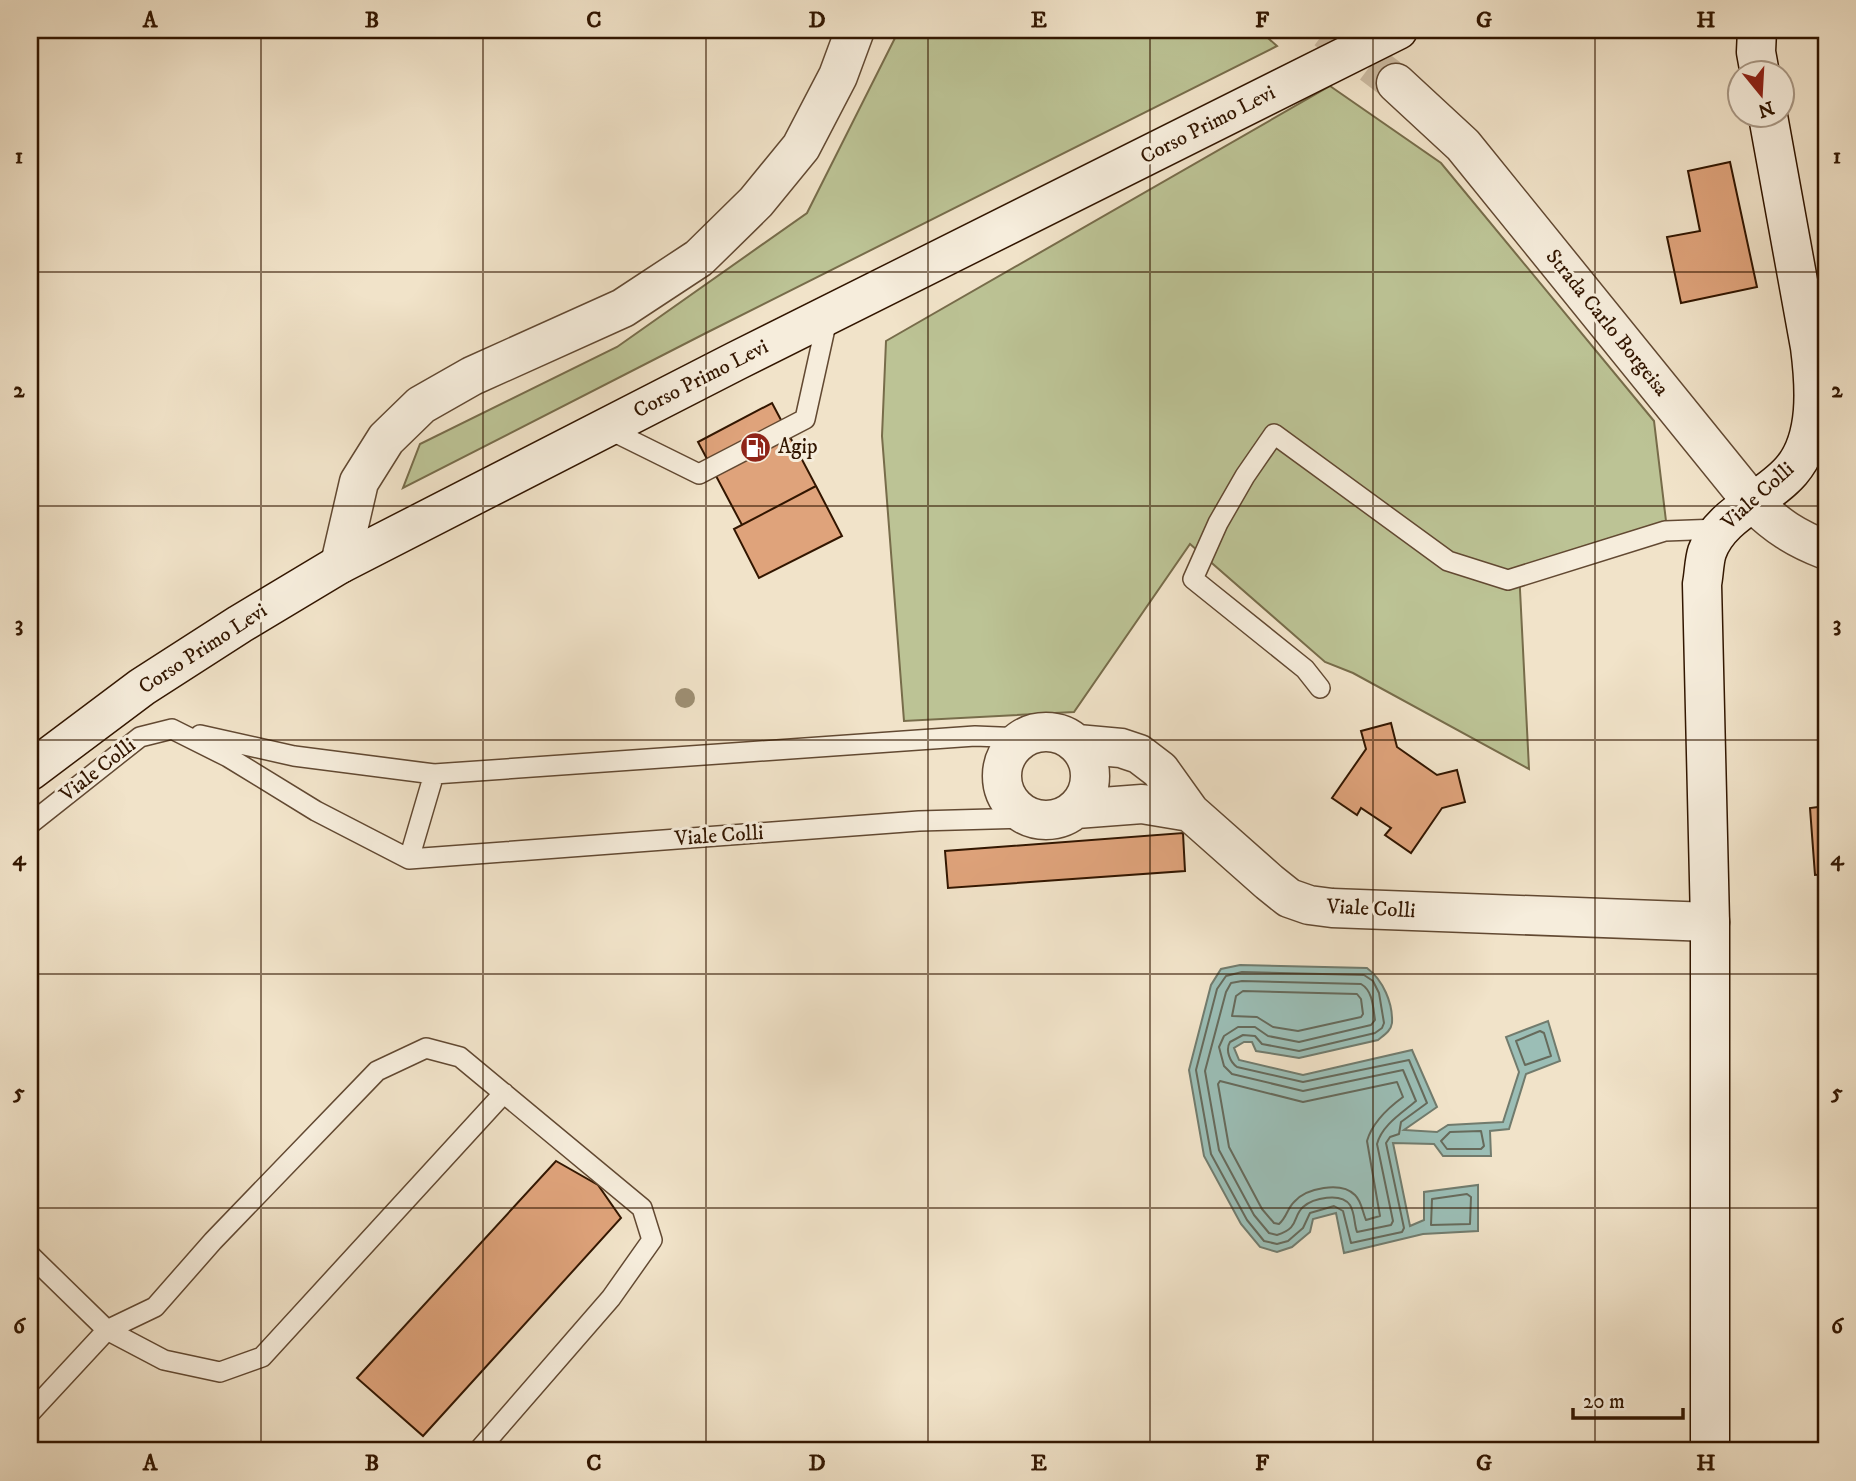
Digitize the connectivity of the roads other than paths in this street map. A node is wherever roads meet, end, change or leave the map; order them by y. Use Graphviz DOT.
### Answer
graph roads {
  1 [pos="855,30"];
  2 [pos="1398,30"];
  3 [pos="1396,83"];
  4 [pos="1771,130"];
  5 [pos="828,315"];
  6 [pos="606,428"];
  7 [pos="1753,503"];
  8 [pos="1719,529"];
  9 [pos="1826,550"];
  10 [pos="340,565"];
  11 [pos="1320,688"];
  12 [pos="172,729"];
  13 [pos="1024,738"];
  14 [pos="1077,744"];
  15 [pos="30,771"];
  16 [pos="434,774"];
  17 [pos="1076,809"];
  18 [pos="1190,812"];
  19 [pos="1029,818"];
  20 [pos="30,824"];
  21 [pos="409,859"];
  22 [pos="1710,922"];
  23 [pos="504,1093"];
  24 [pos="30,1255"];
  25 [pos="107,1330"];
  26 [pos="30,1413"];
  27 [pos="478,1451"];
  28 [pos="1710,1451"];
  1 -- 10 [label="street"];
  2 -- 5 [label="street, Corso Primo Levi"];
  3 -- 7 [label="street, Strada Carlo Borgeisa"];
  4 -- 7 [label="street, Viale Colli"];
  5 -- 6 [label="street, Corso Primo Levi"];
  5 -- 6 [label="lane"];
  6 -- 10 [label="street, Corso Primo Levi"];
  7 -- 8 [label="street, Viale Colli"];
  7 -- 9 [label="street, Strada Carlo Borgeisa"];
  8 -- 11 [label="lane"];
  8 -- 22 [label="street, Viale Colli"];
  10 -- 15 [label="street, Corso Primo Levi"];
  12 -- 16 [label="lane, Viale Colli"];
  12 -- 20 [label="lane, Viale Colli"];
  12 -- 21 [label="lane"];
  13 -- 14 [label="street"];
  13 -- 16 [label="lane, Viale Colli"];
  13 -- 19 [label="street"];
  14 -- 17 [label="street"];
  14 -- 18 [label="street, Viale Colli"];
  16 -- 21 [label="lane"];
  17 -- 18 [label="street"];
  17 -- 19 [label="street"];
  18 -- 22 [label="street, Viale Colli"];
  19 -- 21 [label="lane, Viale Colli"];
  22 -- 28 [label="street, Viale Colli"];
  23 -- 25 [label="lane"];
  23 -- 25 [label="lane"];
  23 -- 27 [label="lane"];
  24 -- 25 [label="lane"];
  25 -- 26 [label="lane"];
}
